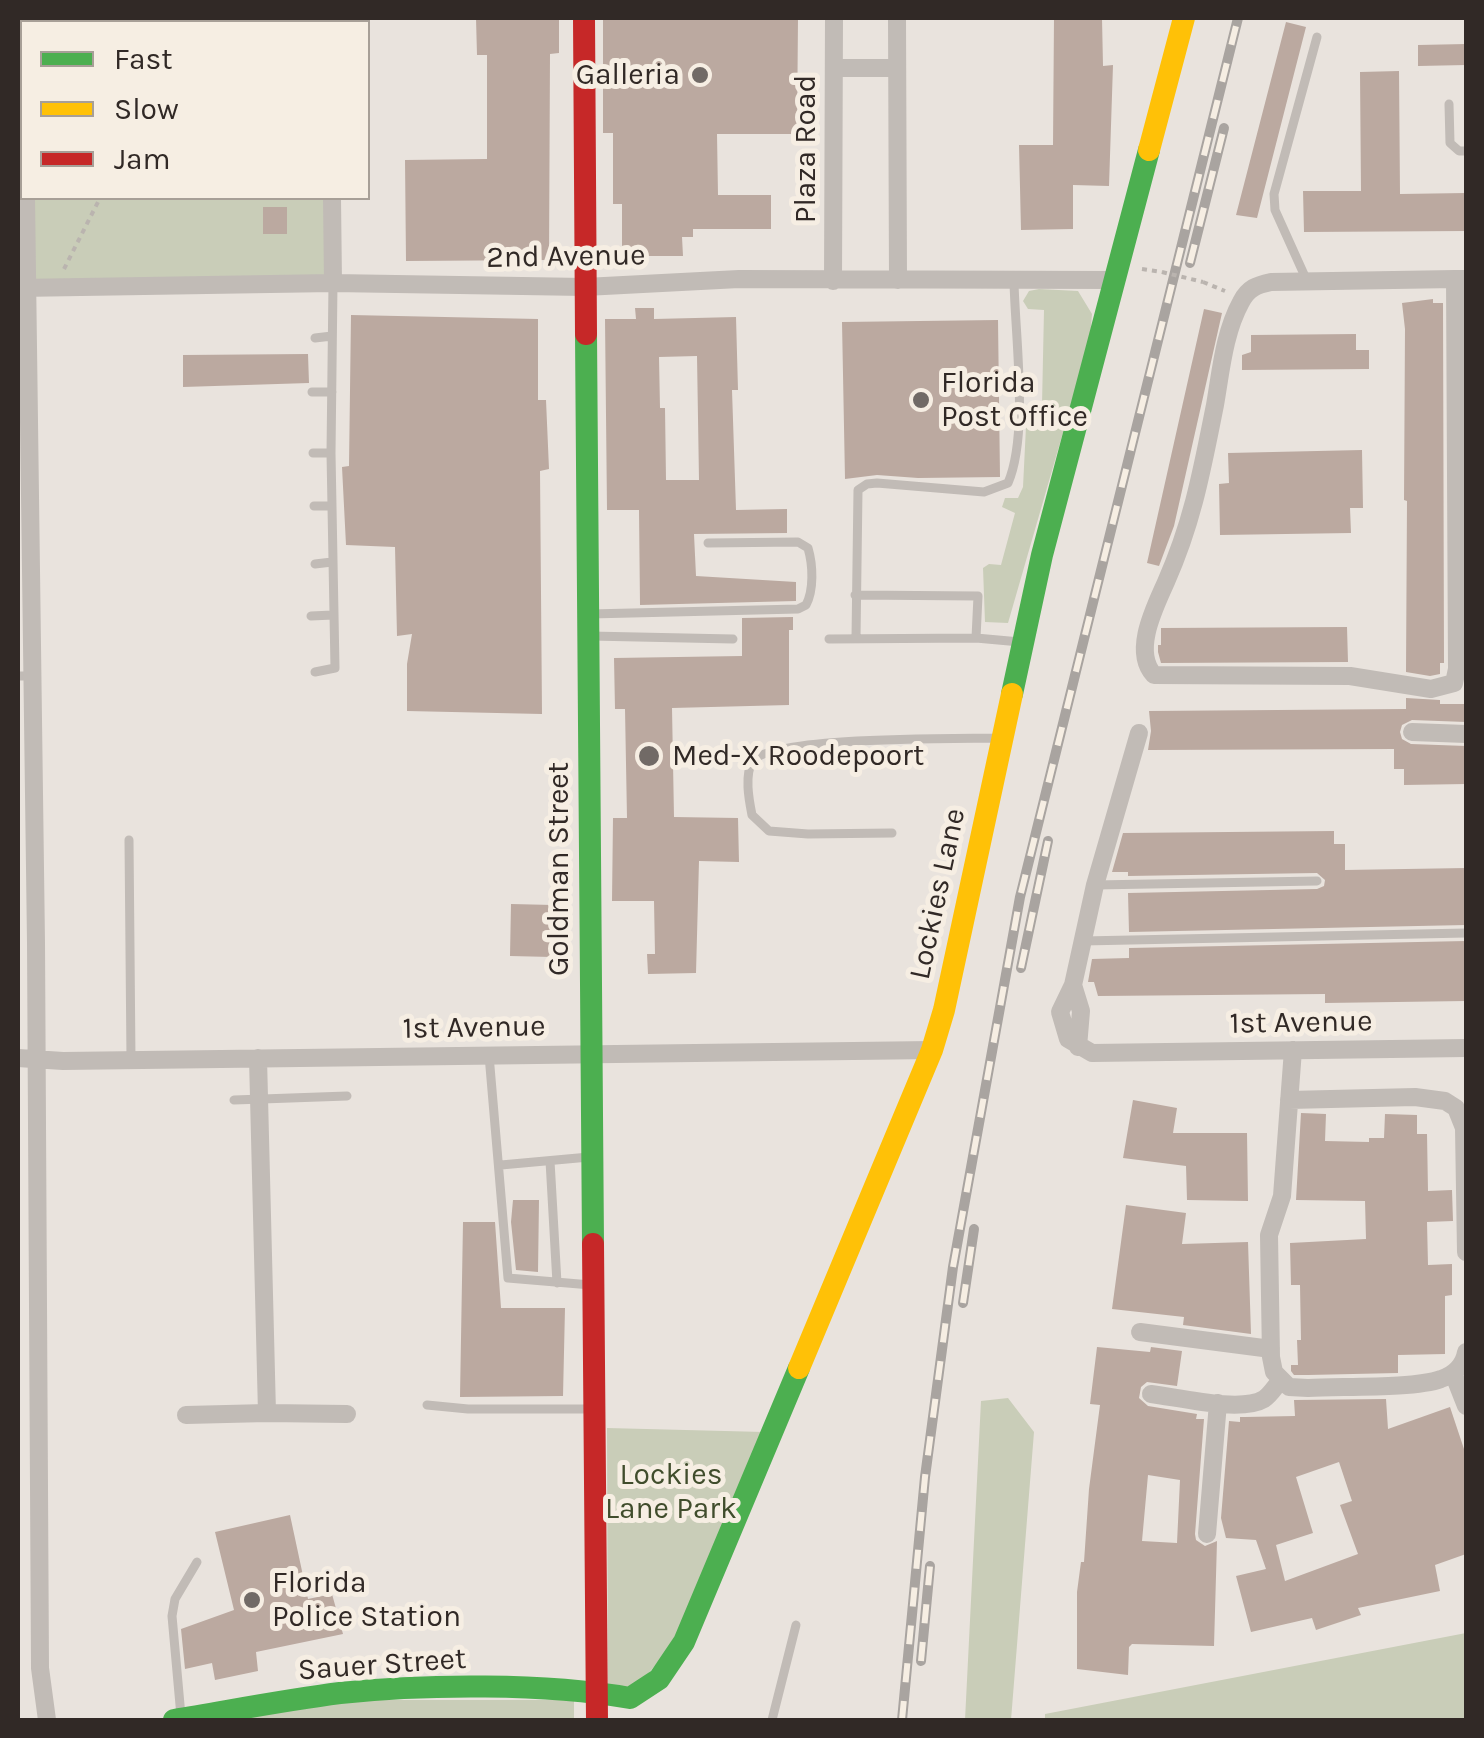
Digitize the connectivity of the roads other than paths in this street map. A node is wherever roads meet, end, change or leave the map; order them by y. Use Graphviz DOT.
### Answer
graph roads {
  1 [pos="584,18"];
  2 [pos="834,18"];
  3 [pos="897,18"];
  4 [pos="1184,18"];
  5 [pos="1317,37"];
  6 [pos="834,68"];
  7 [pos="898,68"];
  8 [pos="1449,104"];
  9 [pos="1466,151"];
  10 [pos="26,200"];
  11 [pos="332,200"];
  12 [pos="1014,279"];
  13 [pos="1460,279"];
  14 [pos="898,280"];
  15 [pos="1116,280"];
  16 [pos="834,281"];
  17 [pos="1307,281"];
  18 [pos="333,283"];
  19 [pos="585,287"];
  20 [pos="22,288"];
  21 [pos="332,336"];
  22 [pos="315,338"];
  23 [pos="312,392"];
  24 [pos="332,392"];
  25 [pos="24,432"];
  26 [pos="313,453"];
  27 [pos="331,453"];
  28 [pos="314,506"];
  29 [pos="331,506"];
  30 [pos="708,543"];
  31 [pos="332,562"];
  32 [pos="315,564"];
  33 [pos="855,595"];
  34 [pos="333,615"];
  35 [pos="312,616"];
  36 [pos="587,625"];
  37 [pos="856,638"];
  38 [pos="976,638"];
  39 [pos="733,639"];
  40 [pos="829,639"];
  41 [pos="1022,642"];
  42 [pos="315,672"];
  43 [pos="25,676"];
  44 [pos="1412,732"];
  45 [pos="1139,733"];
  46 [pos="1466,734"];
  47 [pos="1002,738"];
  48 [pos="892,833"];
  49 [pos="129,840"];
  50 [pos="1317,881"];
  51 [pos="1096,885"];
  52 [pos="1466,933"];
  53 [pos="1083,941"];
  54 [pos="26,942"];
  55 [pos="1466,1048"];
  56 [pos="932,1050"];
  57 [pos="1293,1050"];
  58 [pos="590,1054"];
  59 [pos="489,1056"];
  60 [pos="258,1058"];
  61 [pos="27,1059"];
  62 [pos="131,1060"];
  63 [pos="347,1096"];
  64 [pos="234,1100"];
  65 [pos="260,1100"];
  66 [pos="1289,1100"];
  67 [pos="592,1157"];
  68 [pos="550,1161"];
  69 [pos="501,1165"];
  70 [pos="1466,1252"];
  71 [pos="557,1283"];
  72 [pos="594,1285"];
  73 [pos="1140,1332"];
  74 [pos="1271,1349"];
  75 [pos="1466,1352"];
  76 [pos="1453,1373"];
  77 [pos="1280,1381"];
  78 [pos="1151,1394"];
  79 [pos="1218,1403"];
  80 [pos="427,1405"];
  81 [pos="1466,1406"];
  82 [pos="595,1409"];
  83 [pos="267,1413"];
  84 [pos="347,1414"];
  85 [pos="186,1415"];
  86 [pos="1208,1534"];
  87 [pos="197,1562"];
  88 [pos="796,1625"];
  89 [pos="596,1692"];
  90 [pos="47,1720"];
  91 [pos="178,1720"];
  92 [pos="597,1720"];
  93 [pos="772,1720"];
  1 -- 19 [label="street, Goldman Street"];
  2 -- 6 [label="street, Plaza Road"];
  3 -- 7 [label="street"];
  4 -- 15 [label="street, Lockies Lane"];
  5 -- 17 [label="lane"];
  6 -- 7 [label="street"];
  6 -- 16 [label="street, Plaza Road"];
  7 -- 14 [label="street"];
  8 -- 9 [label="lane"];
  10 -- 20 [label="street"];
  11 -- 18 [label="street"];
  12 -- 14 [label="street, 2nd Avenue"];
  12 -- 15 [label="street, 2nd Avenue"];
  12 -- 33 [label="lane"];
  13 -- 17 [label="street"];
  13 -- 17 [label="street"];
  14 -- 16 [label="street, 2nd Avenue"];
  15 -- 41 [label="street, Lockies Lane"];
  16 -- 19 [label="street, 2nd Avenue"];
  18 -- 19 [label="street, 2nd Avenue"];
  18 -- 20 [label="street, 2nd Avenue"];
  18 -- 21 [label="lane"];
  19 -- 36 [label="street, Goldman Street"];
  20 -- 25 [label="street"];
  21 -- 22 [label="lane"];
  21 -- 24 [label="lane"];
  23 -- 24 [label="lane"];
  24 -- 27 [label="lane"];
  25 -- 43 [label="street"];
  26 -- 27 [label="lane"];
  27 -- 29 [label="lane"];
  28 -- 29 [label="lane"];
  29 -- 31 [label="lane"];
  30 -- 36 [label="lane"];
  31 -- 32 [label="lane"];
  31 -- 34 [label="lane"];
  33 -- 37 [label="lane"];
  33 -- 38 [label="lane"];
  34 -- 35 [label="lane"];
  34 -- 42 [label="lane"];
  36 -- 39 [label="lane"];
  36 -- 58 [label="street, Goldman Street"];
  37 -- 38 [label="lane"];
  37 -- 40 [label="lane"];
  38 -- 41 [label="lane"];
  41 -- 47 [label="street, Lockies Lane"];
  43 -- 54 [label="street"];
  44 -- 46 [label="street"];
  45 -- 51 [label="street"];
  47 -- 48 [label="lane"];
  47 -- 56 [label="street, Lockies Lane"];
  49 -- 62 [label="lane"];
  50 -- 51 [label="lane"];
  51 -- 53 [label="street"];
  52 -- 53 [label="lane"];
  53 -- 57 [label="street, 1st Avenue"];
  54 -- 61 [label="street"];
  55 -- 57 [label="street, 1st Avenue"];
  56 -- 58 [label="street, 1st Avenue"];
  56 -- 89 [label="street, Lockies Lane"];
  57 -- 66 [label="street"];
  58 -- 59 [label="street, 1st Avenue"];
  58 -- 67 [label="street, Goldman Street"];
  59 -- 60 [label="street, 1st Avenue"];
  59 -- 69 [label="lane"];
  60 -- 62 [label="street, 1st Avenue"];
  60 -- 65 [label="street"];
  61 -- 62 [label="street, 1st Avenue"];
  61 -- 90 [label="street"];
  63 -- 65 [label="lane"];
  64 -- 65 [label="lane"];
  65 -- 83 [label="street"];
  66 -- 70 [label="street"];
  66 -- 74 [label="street"];
  67 -- 68 [label="lane"];
  67 -- 72 [label="street, Goldman Street"];
  68 -- 69 [label="lane"];
  68 -- 71 [label="lane"];
  69 -- 71 [label="lane"];
  71 -- 72 [label="lane"];
  72 -- 82 [label="street, Goldman Street"];
  73 -- 74 [label="street"];
  74 -- 77 [label="street"];
  75 -- 76 [label="street"];
  76 -- 77 [label="street"];
  76 -- 81 [label="street"];
  77 -- 79 [label="street"];
  78 -- 79 [label="street"];
  79 -- 86 [label="street"];
  80 -- 82 [label="lane"];
  82 -- 89 [label="street, Goldman Street"];
  83 -- 84 [label="street"];
  83 -- 85 [label="street"];
  87 -- 91 [label="lane"];
  88 -- 93 [label="lane"];
  89 -- 91 [label="street, Sauer Street"];
  89 -- 92 [label="street, Goldman Street"];
}
